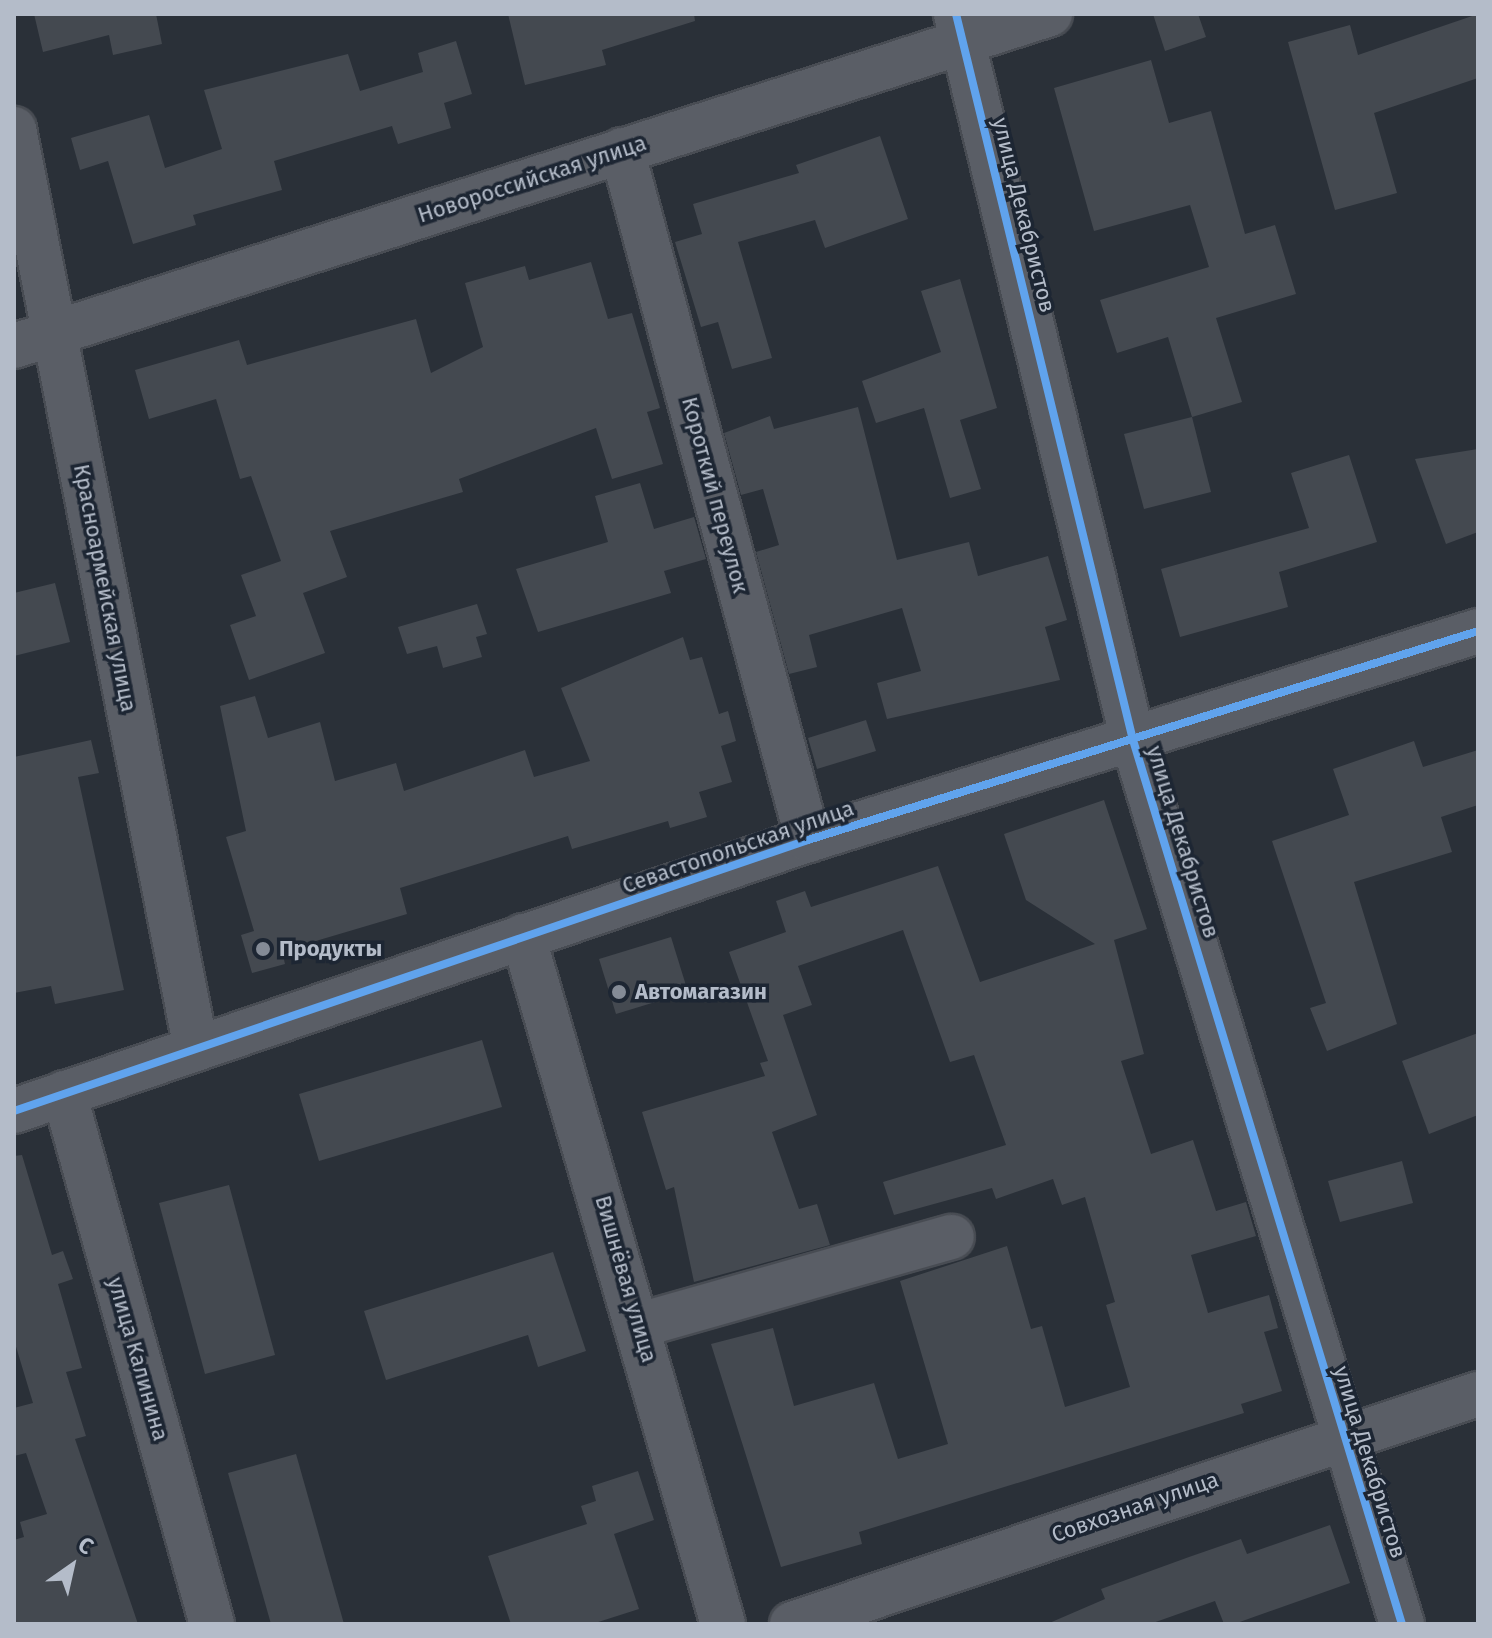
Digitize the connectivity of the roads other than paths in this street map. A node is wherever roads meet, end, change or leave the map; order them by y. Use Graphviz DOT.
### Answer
graph roads {
  1 [pos="1050,14"];
  2 [pos="960,28"];
  3 [pos="14,129"];
  4 [pos="622,150"];
  5 [pos="34,340"];
  6 [pos="1478,631"];
  7 [pos="1133,740"];
  8 [pos="808,840"];
  9 [pos="523,936"];
  10 [pos="196,1048"];
  11 [pos="64,1093"];
  12 [pos="14,1111"];
  13 [pos="952,1237"];
  14 [pos="640,1325"];
  15 [pos="1478,1394"];
  16 [pos="1343,1436"];
  17 [pos="212,1624"];
  18 [pos="723,1624"];
  19 [pos="792,1624"];
  20 [pos="1402,1624"];
  1 -- 2 [label="street, Новороссийская улица"];
  2 -- 4 [label="street, Новороссийская улица"];
  2 -- 7 [label="street, улица Декабристов"];
  3 -- 5 [label="street, Красноармейская улица"];
  4 -- 5 [label="street, Новороссийская улица"];
  4 -- 8 [label="street, Короткий переулок"];
  5 -- 10 [label="street, Красноармейская улица"];
  6 -- 7 [label="street, Севастопольская улица"];
  7 -- 8 [label="street, Севастопольская улица"];
  7 -- 16 [label="street, улица Декабристов"];
  8 -- 9 [label="street, Севастопольская улица"];
  9 -- 10 [label="street, Севастопольская улица"];
  9 -- 14 [label="street, Вишнёвая улица"];
  10 -- 11 [label="street, Севастопольская улица"];
  11 -- 12 [label="street, Севастопольская улица"];
  11 -- 17 [label="street, улица Калинина"];
  13 -- 14 [label="street"];
  14 -- 18 [label="street, Вишнёвая улица"];
  15 -- 16 [label="street, Совхозная улица"];
  16 -- 19 [label="street, Совхозная улица"];
  16 -- 20 [label="street, улица Декабристов"];
}
